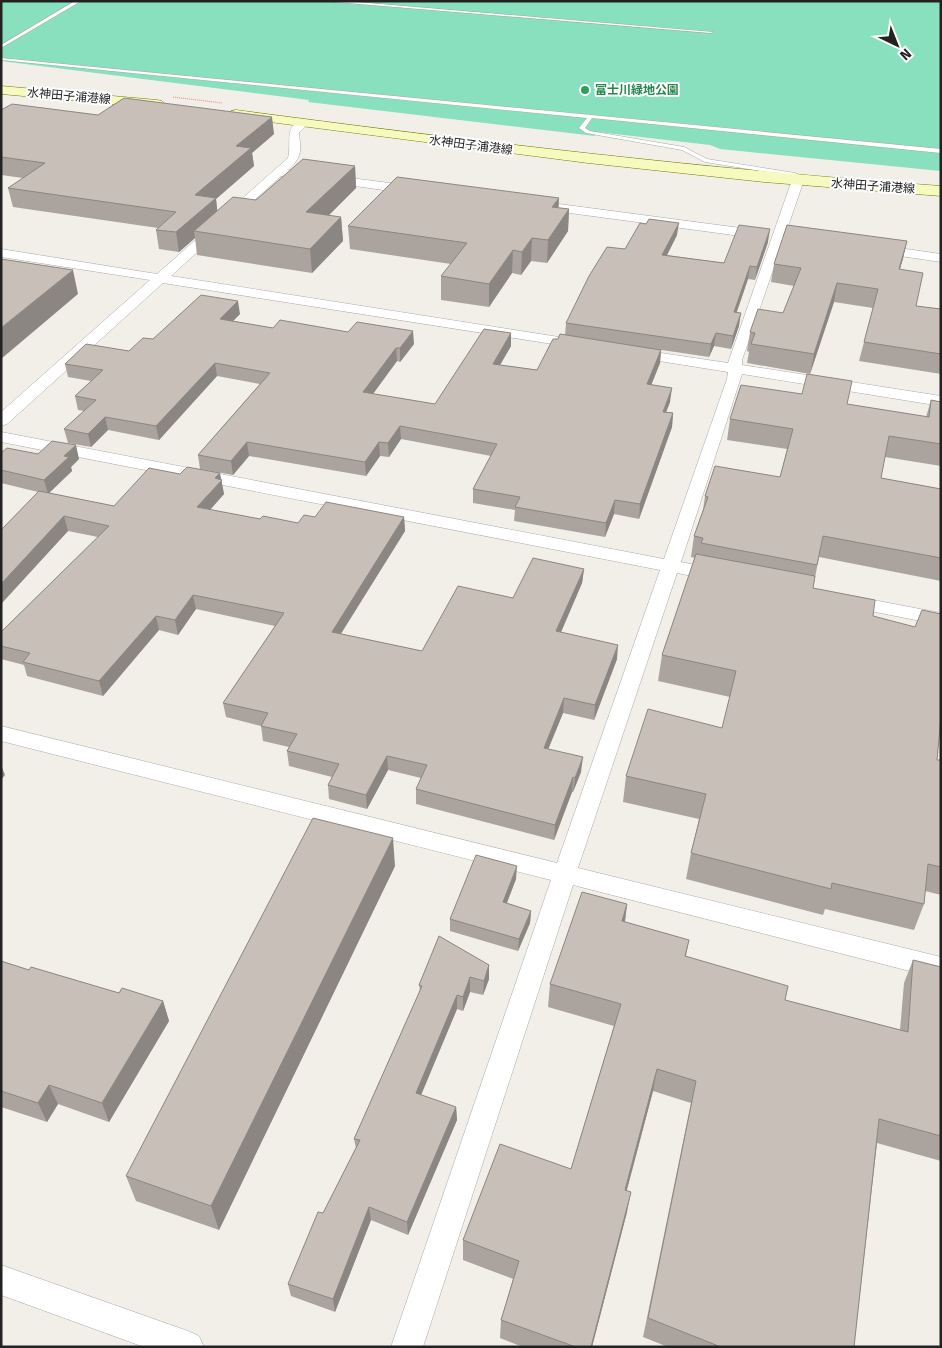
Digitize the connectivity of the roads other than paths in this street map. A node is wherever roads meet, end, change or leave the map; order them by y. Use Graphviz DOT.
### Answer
graph roads {
  1 [pos="79,1"];
  2 [pos="325,1"];
  3 [pos="711,32"];
  4 [pos="1,48"];
  5 [pos="1,60"];
  6 [pos="1,90"];
  7 [pos="169,106"];
  8 [pos="220,112"];
  9 [pos="590,117"];
  10 [pos="303,123"];
  11 [pos="941,151"];
  12 [pos="278,172"];
  13 [pos="798,180"];
  14 [pos="425,191"];
  15 [pos="941,191"];
  16 [pos="533,205"];
  17 [pos="786,237"];
  18 [pos="862,247"];
  19 [pos="1,253"];
  20 [pos="941,258"];
  21 [pos="159,279"];
  22 [pos="589,346"];
  23 [pos="618,351"];
  24 [pos="736,369"];
  25 [pos="941,401"];
  26 [pos="1,421"];
  27 [pos="1,437"];
  28 [pos="670,566"];
  29 [pos="737,579"];
  30 [pos="834,598"];
  31 [pos="941,619"];
  32 [pos="1,733"];
  33 [pos="565,873"];
  34 [pos="941,968"];
  35 [pos="1,1280"];
  36 [pos="188,1347"];
  37 [pos="407,1347"];
  1 -- 4 [label="lane"];
  2 -- 3 [label="lane"];
  5 -- 9 [label="lane"];
  6 -- 7 [label="main road, 水神田子浦港線"];
  8 -- 10 [label="main road, 水神田子浦港線"];
  9 -- 11 [label="lane"];
  9 -- 13 [label="lane"];
  10 -- 12 [label="street"];
  10 -- 13 [label="main road, 水神田子浦港線"];
  12 -- 14 [label="street"];
  12 -- 21 [label="street"];
  13 -- 15 [label="main road, 水神田子浦港線"];
  13 -- 17 [label="street"];
  16 -- 17 [label="street"];
  17 -- 24 [label="street"];
  18 -- 20 [label="street"];
  19 -- 21 [label="street"];
  21 -- 22 [label="street"];
  21 -- 26 [label="street"];
  23 -- 24 [label="street"];
  24 -- 25 [label="street"];
  24 -- 28 [label="street"];
  27 -- 28 [label="street"];
  28 -- 29 [label="street"];
  28 -- 33 [label="street"];
  30 -- 31 [label="street"];
  32 -- 33 [label="street"];
  33 -- 34 [label="street"];
  33 -- 37 [label="street"];
  35 -- 36 [label="street"];
}
